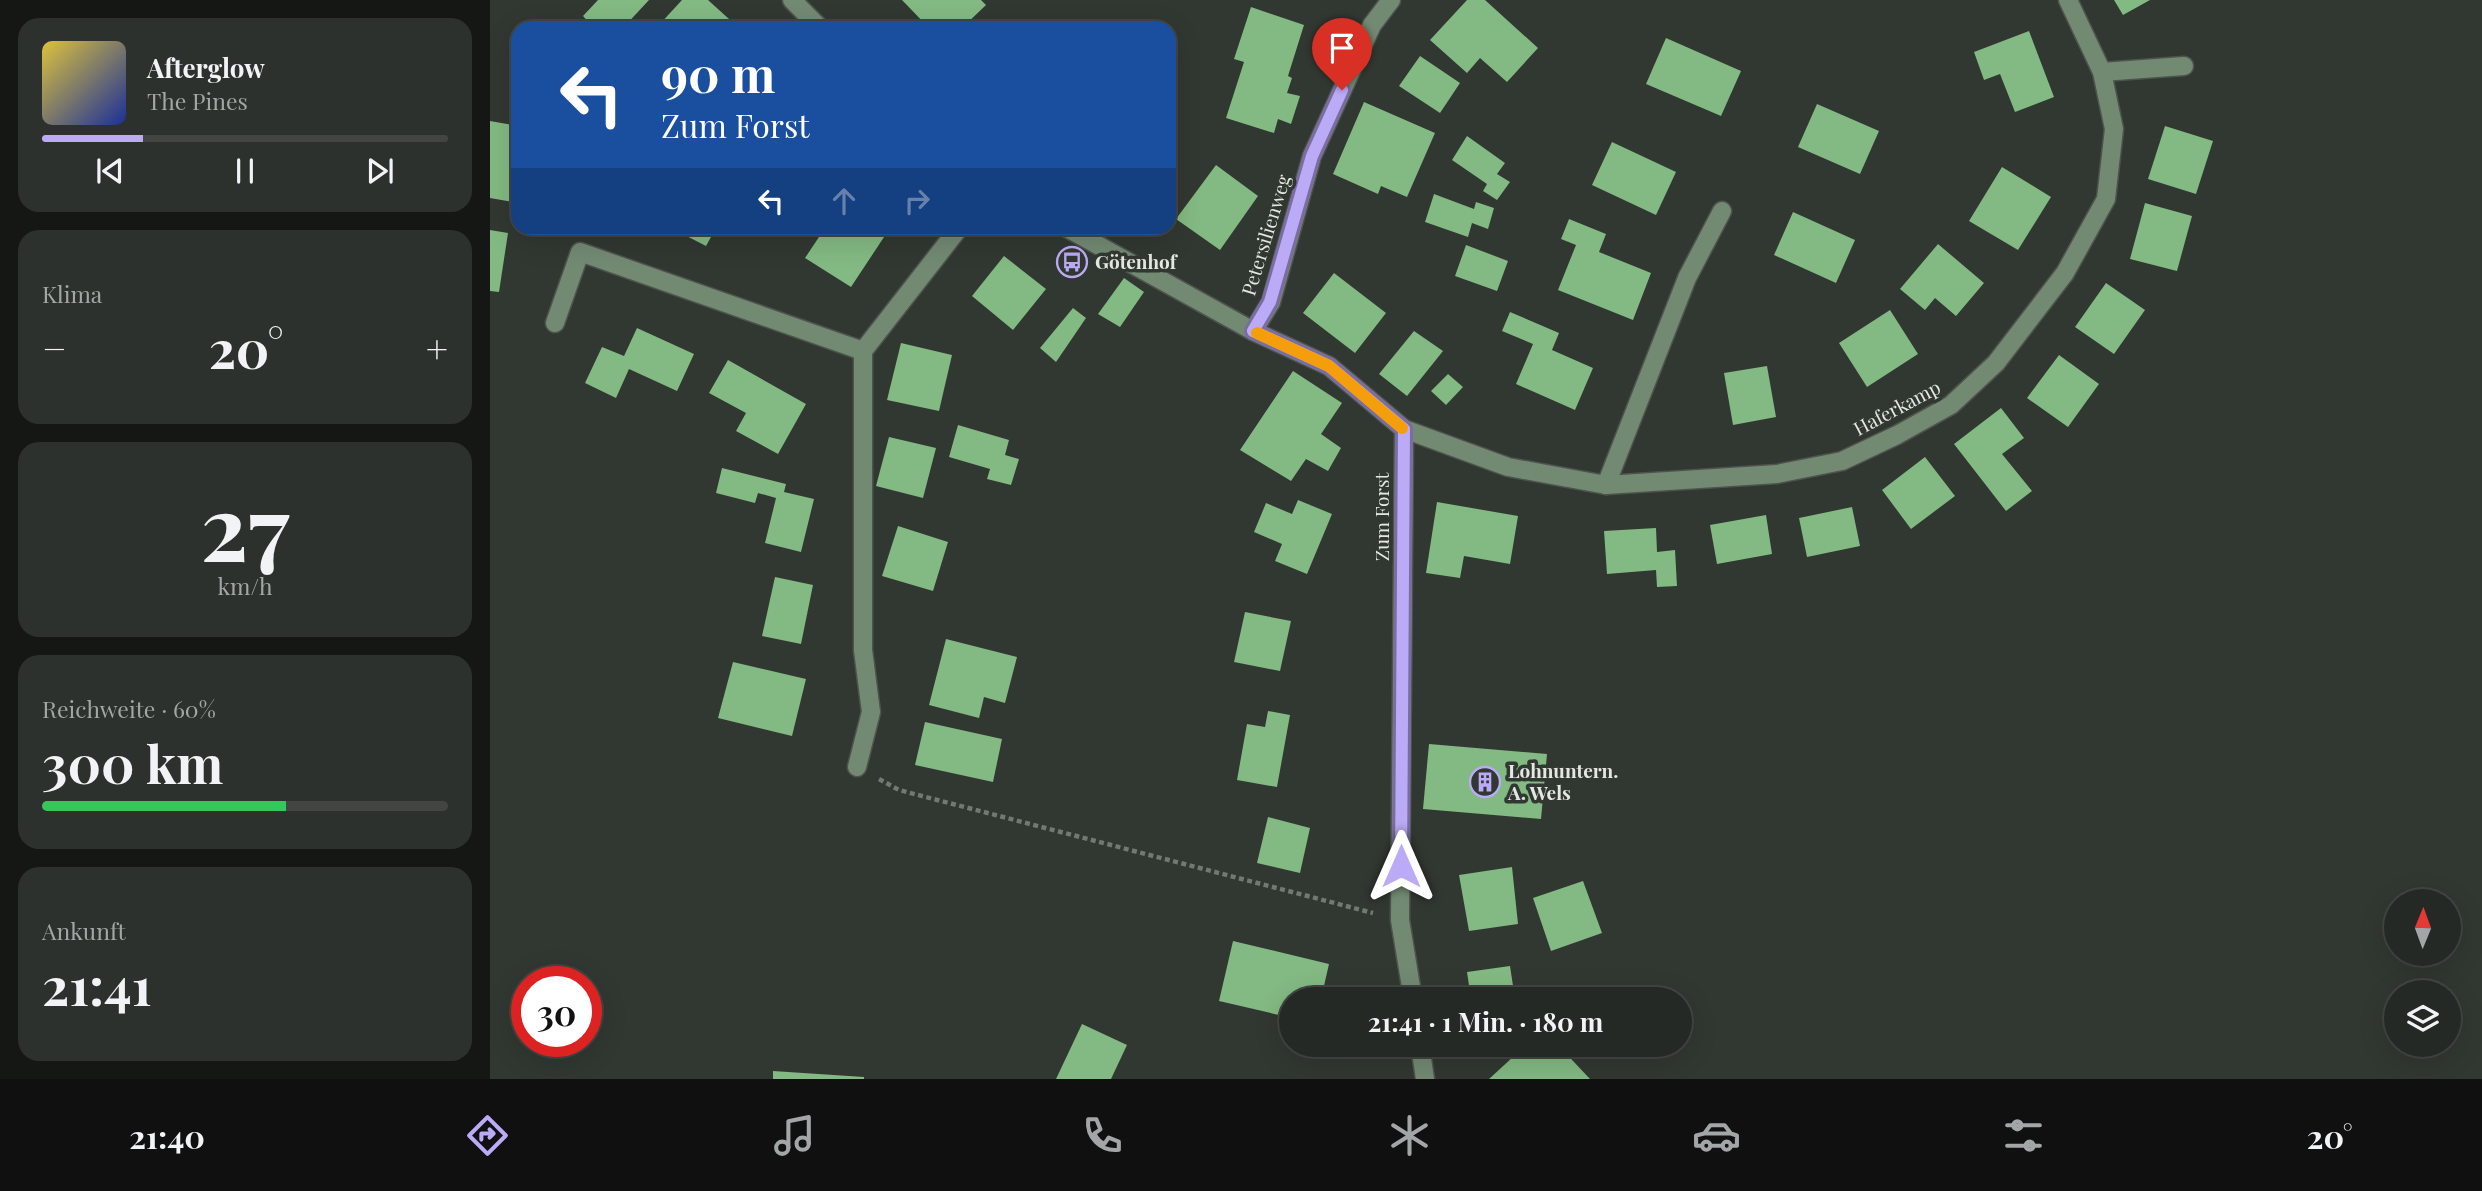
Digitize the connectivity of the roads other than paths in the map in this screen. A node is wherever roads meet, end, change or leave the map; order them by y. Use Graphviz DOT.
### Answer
graph roads {
  1 [pos="792,0"];
  2 [pos="1391,0"];
  3 [pos="2068,0"];
  4 [pos="813,21"];
  5 [pos="2184,66"];
  6 [pos="2102,72"];
  7 [pos="1722,211"];
  8 [pos="954,235"];
  9 [pos="1080,235"];
  10 [pos="555,323"];
  11 [pos="1253,331"];
  12 [pos="863,351"];
  13 [pos="1404,429"];
  14 [pos="1606,485"];
  15 [pos="857,767"];
  16 [pos="1410,987"];
  17 [pos="1422,1057"];
  18 [pos="1425,1079"];
  1 -- 4 [label="street"];
  2 -- 11 [label="street, Petersilienweg"];
  3 -- 6 [label="street, Haferkamp"];
  5 -- 6 [label="street"];
  6 -- 14 [label="street, Haferkamp"];
  7 -- 14 [label="street"];
  8 -- 12 [label="street"];
  9 -- 11 [label="street"];
  10 -- 12 [label="street"];
  11 -- 13 [label="street"];
  12 -- 15 [label="street"];
  13 -- 14 [label="street, Haferkamp"];
  13 -- 16 [label="street, Zum Forst"];
  17 -- 18 [label="street"];
}
